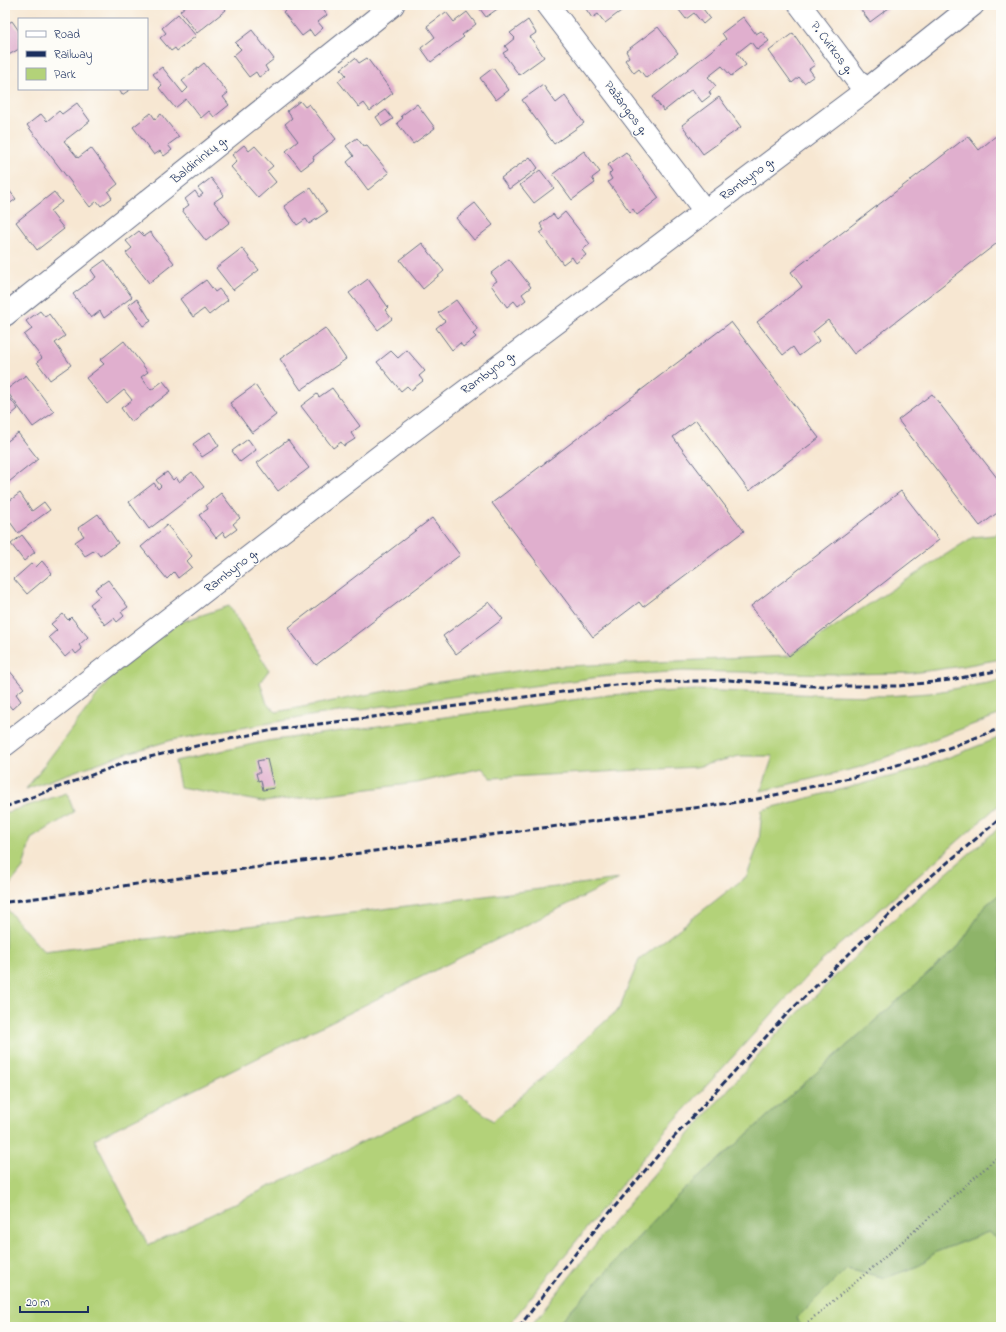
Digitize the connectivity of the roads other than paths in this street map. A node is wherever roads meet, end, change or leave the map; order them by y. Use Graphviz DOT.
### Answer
graph roads {
  1 [pos="393,5"];
  2 [pos="548,5"];
  3 [pos="800,5"];
  4 [pos="973,5"];
  5 [pos="864,91"];
  6 [pos="705,211"];
  7 [pos="5,315"];
  8 [pos="5,745"];
  1 -- 7 [label="street, Baldininkų g."];
  2 -- 6 [label="street, Pažangos g."];
  3 -- 5 [label="street, P. Cvirkos g."];
  4 -- 5 [label="street, Rambyno g."];
  5 -- 6 [label="street, Rambyno g."];
  6 -- 8 [label="street, Rambyno g."];
}
